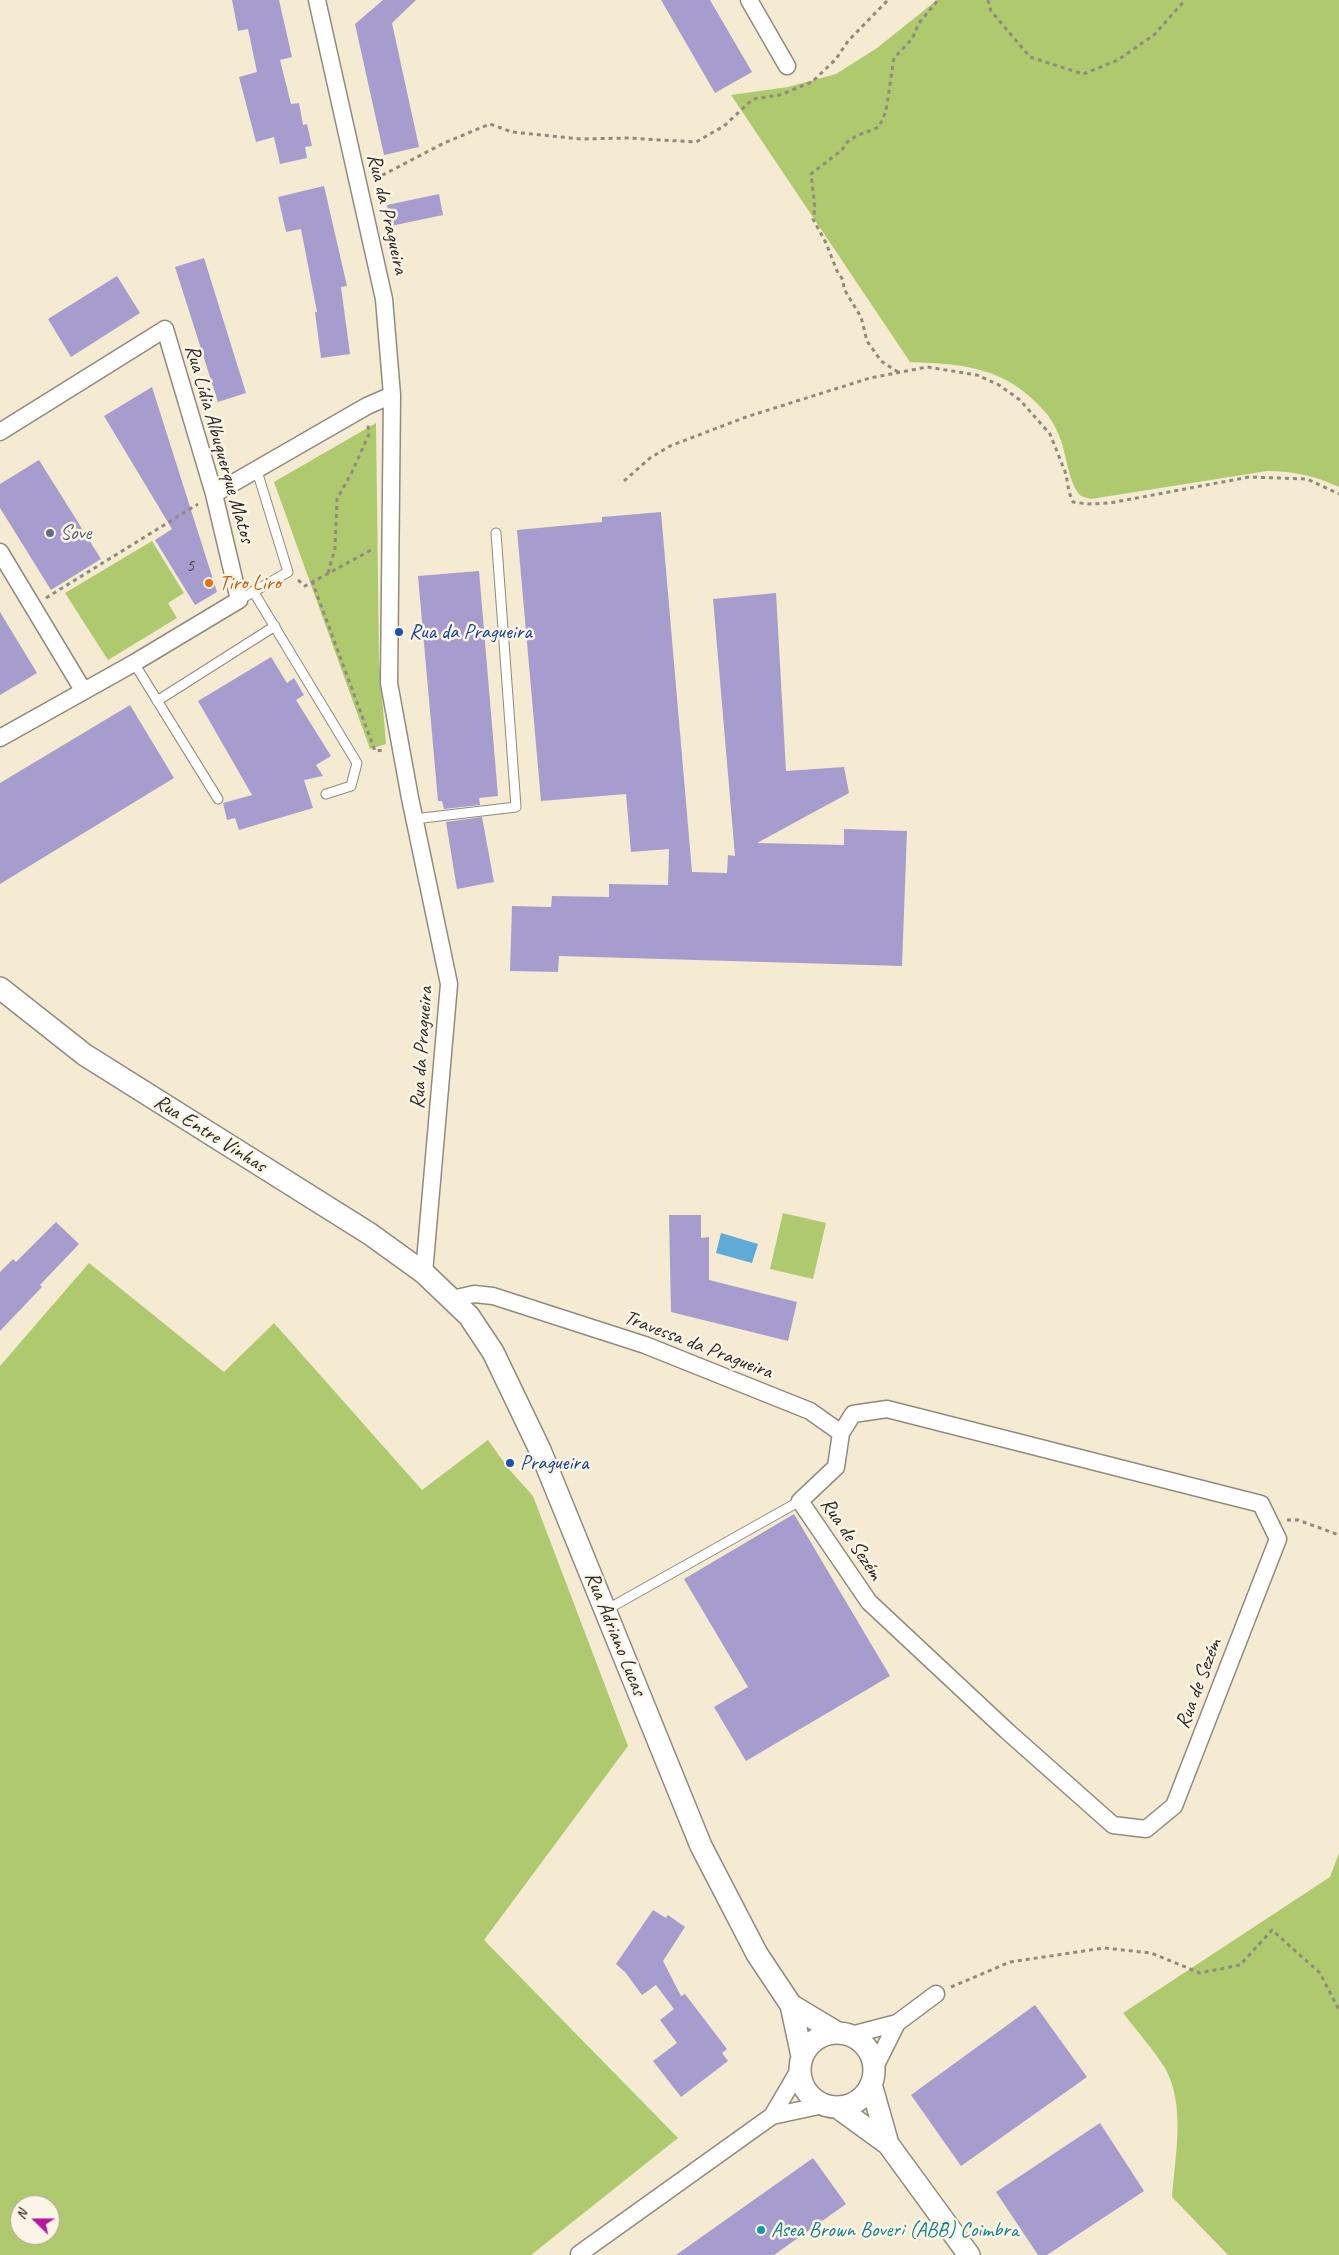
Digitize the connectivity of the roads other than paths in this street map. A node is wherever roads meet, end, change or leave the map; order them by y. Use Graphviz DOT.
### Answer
graph roads {
  1 [pos="317,0"];
  2 [pos="749,0"];
  3 [pos="787,66"];
  4 [pos="392,395"];
  5 [pos="0,432"];
  6 [pos="257,472"];
  7 [pos="214,494"];
  8 [pos="496,533"];
  9 [pos="0,552"];
  10 [pos="253,591"];
  11 [pos="239,600"];
  12 [pos="275,626"];
  13 [pos="134,663"];
  14 [pos="83,690"];
  15 [pos="157,701"];
  16 [pos="0,738"];
  17 [pos="326,794"];
  18 [pos="218,799"];
  19 [pos="414,819"];
  20 [pos="0,988"];
  21 [pos="424,1273"];
  22 [pos="452,1299"];
  23 [pos="841,1432"];
  24 [pos="800,1501"];
  25 [pos="606,1610"];
  26 [pos="936,1994"];
  27 [pos="791,2005"];
  28 [pos="897,2023"];
  29 [pos="844,2034"];
  30 [pos="801,2063"];
  31 [pos="873,2076"];
  32 [pos="830,2106"];
  33 [pos="772,2116"];
  34 [pos="888,2144"];
  35 [pos="579,2254"];
  36 [pos="969,2255"];
  1 -- 4 [label="street, Rua da Pragueira"];
  2 -- 3 [label="street"];
  4 -- 6 [label="street"];
  4 -- 19 [label="street, Rua da Pragueira"];
  5 -- 7 [label="street, Rua Lídia Albuquerque Matos"];
  6 -- 7 [label="street"];
  6 -- 10 [label="lane"];
  7 -- 11 [label="street, Rua Lídia Albuquerque Matos"];
  8 -- 19 [label="lane"];
  9 -- 14 [label="street"];
  10 -- 11 [label="lane"];
  10 -- 12 [label="lane"];
  11 -- 13 [label="street"];
  12 -- 15 [label="lane"];
  12 -- 17 [label="lane"];
  13 -- 14 [label="street"];
  13 -- 15 [label="lane"];
  14 -- 16 [label="street"];
  15 -- 18 [label="lane"];
  19 -- 21 [label="street, Rua da Pragueira"];
  20 -- 21 [label="street, Rua Entre Vinhas"];
  21 -- 22 [label="street, Rua Adriano Lucas"];
  22 -- 23 [label="street, Travessa da Pragueira"];
  22 -- 25 [label="street, Rua Adriano Lucas"];
  23 -- 24 [label="street"];
  23 -- 24 [label="street, Rua de Sezém"];
  24 -- 25 [label="lane"];
  25 -- 27 [label="street, Rua Adriano Lucas"];
  26 -- 28 [label="street"];
  27 -- 29 [label="street, Rua Adriano Lucas"];
  27 -- 30 [label="street, Rua Adriano Lucas"];
  28 -- 29 [label="street"];
  28 -- 31 [label="street"];
  29 -- 30 [label="street"];
  29 -- 31 [label="street"];
  30 -- 32 [label="street"];
  30 -- 33 [label="street"];
  31 -- 32 [label="street"];
  31 -- 34 [label="street"];
  32 -- 33 [label="street"];
  32 -- 34 [label="street"];
  33 -- 35 [label="street"];
  34 -- 36 [label="street"];
}
